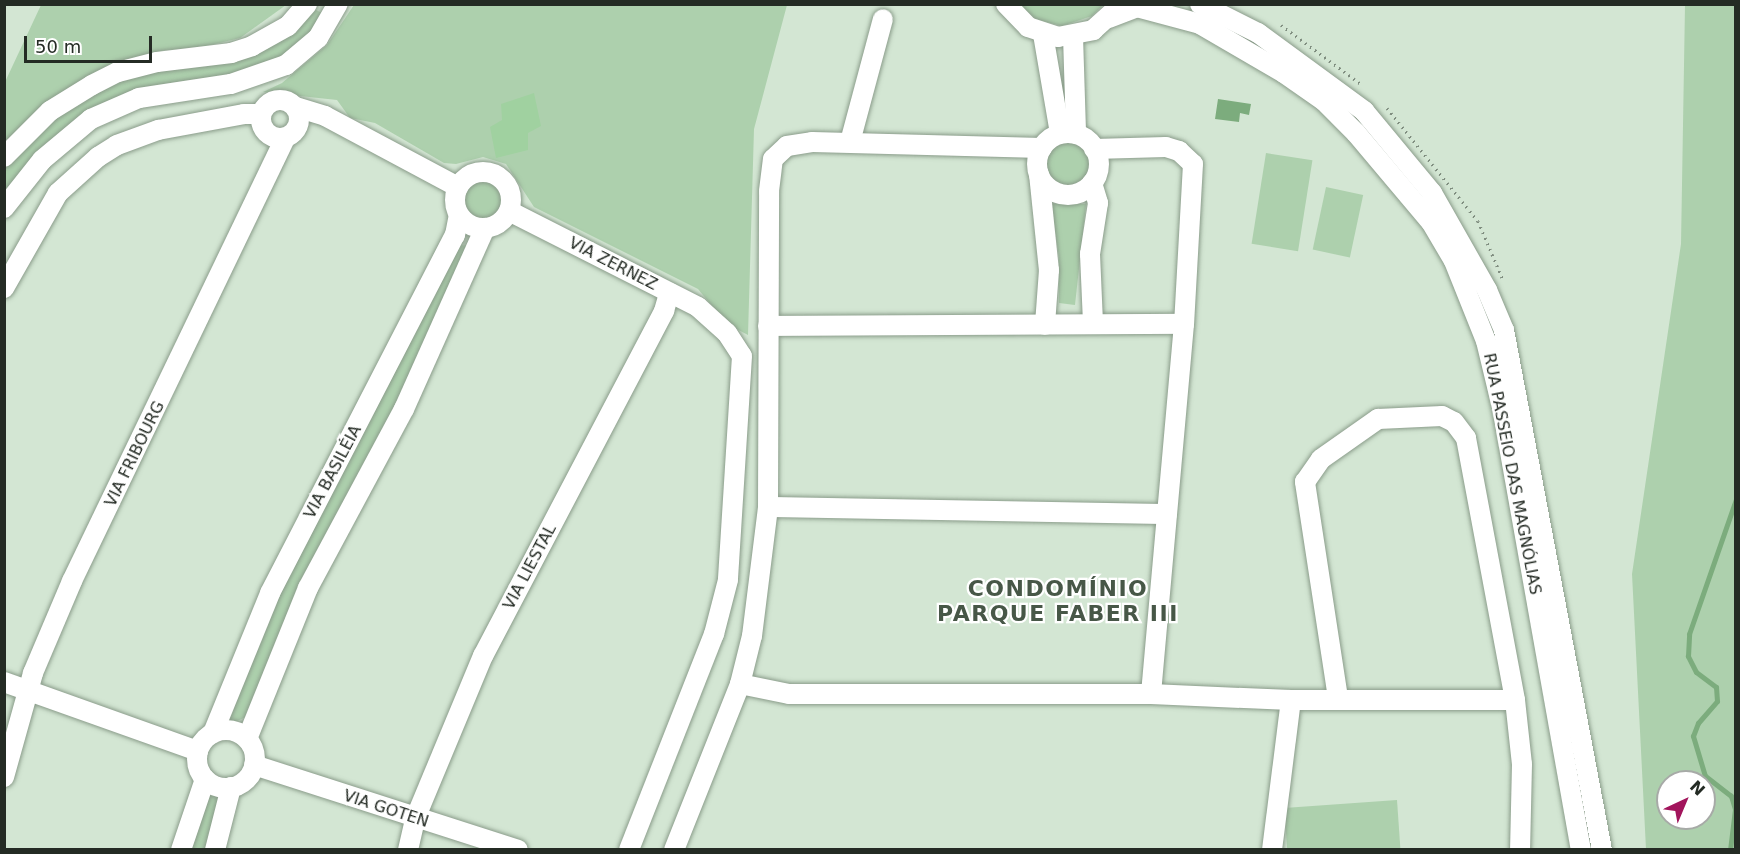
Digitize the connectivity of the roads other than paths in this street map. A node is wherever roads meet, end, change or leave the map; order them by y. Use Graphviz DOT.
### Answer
graph roads {
  1 [pos="307,4"];
  2 [pos="338,4"];
  3 [pos="1006,4"];
  4 [pos="1200,4"];
  5 [pos="1114,11"];
  6 [pos="883,19"];
  7 [pos="1043,34"];
  8 [pos="1073,36"];
  9 [pos="296,107"];
  10 [pos="261,114"];
  11 [pos="1068,134"];
  12 [pos="285,138"];
  13 [pos="850,142"];
  14 [pos="1042,148"];
  15 [pos="1094,149"];
  16 [pos="4,157"];
  17 [pos="1039,174"];
  18 [pos="1092,183"];
  19 [pos="458,187"];
  20 [pos="4,208"];
  21 [pos="509,211"];
  22 [pos="459,214"];
  23 [pos="485,228"];
  24 [pos="4,288"];
  25 [pos="669,293"];
  26 [pos="1092,324"];
  27 [pos="1184,324"];
  28 [pos="1045,325"];
  29 [pos="768,326"];
  30 [pos="768,507"];
  31 [pos="1167,514"];
  32 [pos="4,682"];
  33 [pos="740,684"];
  34 [pos="29,689"];
  35 [pos="1151,694"];
  36 [pos="1338,698"];
  37 [pos="1291,700"];
  38 [pos="1515,700"];
  39 [pos="213,733"];
  40 [pos="247,739"];
  41 [pos="198,751"];
  42 [pos="254,765"];
  43 [pos="4,777"];
  44 [pos="205,779"];
  45 [pos="231,787"];
  46 [pos="415,819"];
  47 [pos="181,849"];
  48 [pos="214,849"];
  49 [pos="408,849"];
  50 [pos="518,849"];
  51 [pos="628,849"];
  52 [pos="675,849"];
  53 [pos="1272,849"];
  54 [pos="1520,849"];
  55 [pos="1581,849"];
  56 [pos="1602,849"];
  1 -- 16 [label="street"];
  2 -- 20 [label="street"];
  3 -- 7 [label="street"];
  4 -- 56 [label="street, RUA PASSEIO DAS MAGNÓLIAS"];
  5 -- 8 [label="street, RUA PASSEIO DAS MAGNÓLIAS"];
  5 -- 55 [label="street, RUA PASSEIO DAS MAGNÓLIAS"];
  6 -- 13 [label="street"];
  7 -- 8 [label="street, RUA PASSEIO DAS MAGNÓLIAS"];
  7 -- 11 [label="street"];
  8 -- 11 [label="street"];
  9 -- 10 [label="street"];
  9 -- 12 [label="street"];
  9 -- 19 [label="street"];
  10 -- 12 [label="street"];
  10 -- 24 [label="street"];
  11 -- 14 [label="street"];
  11 -- 15 [label="street"];
  12 -- 34 [label="street, VIA FRIBOURG"];
  13 -- 14 [label="street"];
  13 -- 29 [label="street"];
  14 -- 17 [label="street"];
  15 -- 18 [label="street"];
  15 -- 27 [label="street"];
  17 -- 18 [label="street"];
  17 -- 28 [label="street"];
  18 -- 26 [label="street"];
  19 -- 21 [label="street"];
  19 -- 22 [label="street"];
  21 -- 23 [label="street"];
  21 -- 25 [label="street, VIA ZERNEZ"];
  22 -- 23 [label="street"];
  22 -- 39 [label="street, VIA BASILÉIA"];
  23 -- 40 [label="street, VIA BASILÉIA"];
  25 -- 46 [label="street, VIA LIESTAL"];
  25 -- 51 [label="street, VIA ZERNEZ"];
  26 -- 27 [label="street"];
  26 -- 28 [label="street"];
  27 -- 31 [label="street"];
  28 -- 29 [label="street"];
  29 -- 30 [label="street"];
  30 -- 31 [label="street"];
  30 -- 33 [label="street"];
  31 -- 35 [label="street"];
  32 -- 34 [label="street"];
  33 -- 35 [label="street"];
  33 -- 52 [label="street"];
  34 -- 41 [label="street"];
  34 -- 43 [label="street, VIA FRIBOURG"];
  35 -- 37 [label="street"];
  36 -- 37 [label="street"];
  36 -- 38 [label="street"];
  36 -- 38 [label="street"];
  37 -- 53 [label="street"];
  38 -- 54 [label="street"];
  39 -- 40 [label="street"];
  39 -- 41 [label="street"];
  40 -- 42 [label="street"];
  41 -- 44 [label="street"];
  42 -- 45 [label="street"];
  42 -- 46 [label="street, VIA GOTEN"];
  44 -- 45 [label="street"];
  44 -- 47 [label="street"];
  45 -- 48 [label="street"];
  46 -- 49 [label="street, VIA LIESTAL"];
  46 -- 50 [label="street, VIA GOTEN"];
}
